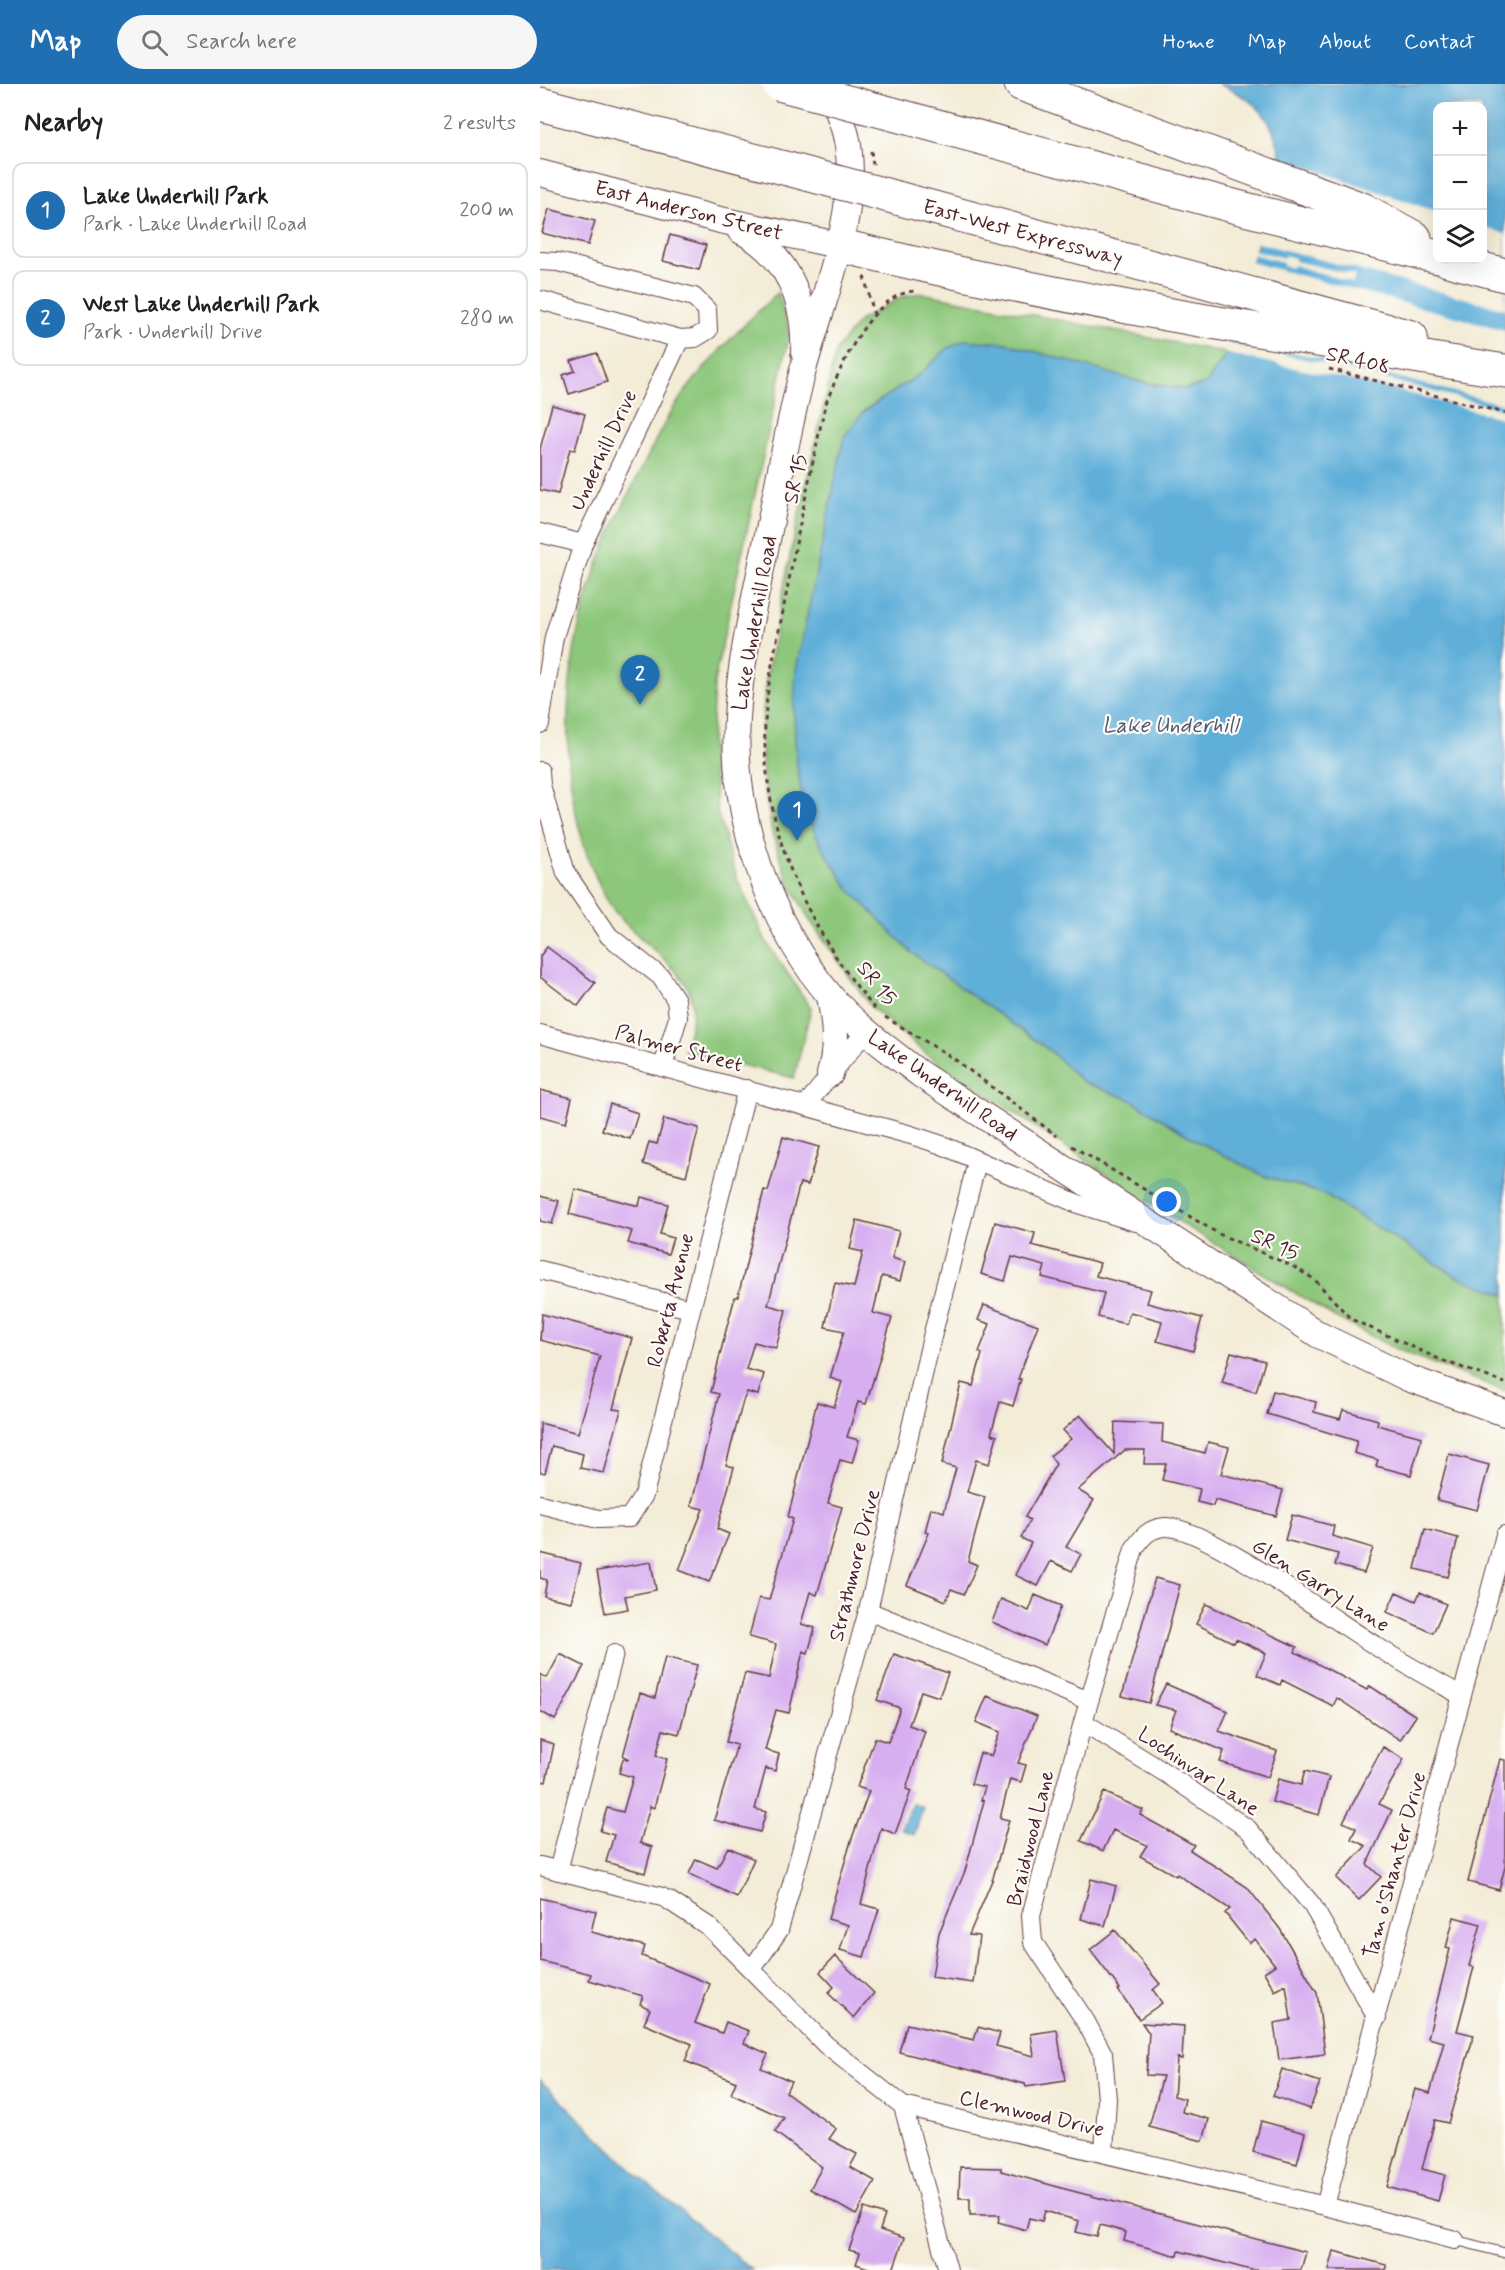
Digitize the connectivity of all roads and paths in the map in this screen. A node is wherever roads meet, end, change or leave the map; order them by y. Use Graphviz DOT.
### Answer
graph roads {
  1 [pos="779,84"];
  2 [pos="827,84"];
  3 [pos="1021,84"];
  4 [pos="540,104"];
  5 [pos="540,173"];
  6 [pos="720,220"];
  7 [pos="838,245"];
  8 [pos="1433,250"];
  9 [pos="1433,255"];
  10 [pos="540,261"];
  11 [pos="1467,264"];
  12 [pos="1505,275"];
  13 [pos="864,276"];
  14 [pos="540,300"];
  15 [pos="680,339"];
  16 [pos="1505,362"];
  17 [pos="1326,369"];
  18 [pos="804,370"];
  19 [pos="1505,371"];
  20 [pos="1505,413"];
  21 [pos="540,533"];
  22 [pos="583,544"];
  23 [pos="540,724"];
  24 [pos="540,780"];
  25 [pos="830,996"];
  26 [pos="866,1032"];
  27 [pos="540,1034"];
  28 [pos="663,1066"];
  29 [pos="830,1074"];
  30 [pos="747,1089"];
  31 [pos="806,1105"];
  32 [pos="1063,1140"];
  33 [pos="1070,1145"];
  34 [pos="977,1162"];
  35 [pos="1154,1228"];
  36 [pos="540,1270"];
  37 [pos="690,1309"];
  38 [pos="1505,1383"];
  39 [pos="1505,1413"];
  40 [pos="540,1504"];
  41 [pos="1151,1529"];
  42 [pos="1505,1535"];
  43 [pos="868,1611"];
  44 [pos="614,1654"];
  45 [pos="1462,1696"];
  46 [pos="1089,1701"];
  47 [pos="1083,1722"];
  48 [pos="549,1868"];
  49 [pos="752,1969"];
  50 [pos="1377,2018"];
  51 [pos="903,2106"];
  52 [pos="1104,2153"];
  53 [pos="1325,2206"];
  54 [pos="1455,2240"];
  55 [pos="1505,2253"];
  56 [pos="948,2270"];
  1 -- 9 [label="highway, bridge"];
  2 -- 7 [label="main road, Lake Underhill Road / SR 15"];
  3 -- 8 [label="highway"];
  4 -- 16 [label="highway, East-West Expressway, bridge"];
  5 -- 6 [label="main road, East Anderson Street / SR 15"];
  6 -- 7 [label="main road, East Anderson Street"];
  6 -- 18 [label="main road, Lake Underhill Road / SR 15"];
  7 -- 18 [label="main road, Lake Underhill Road / SR 15"];
  7 -- 19 [label="highway"];
  10 -- 15 [label="street"];
  11 -- 12 [label="highway"];
  13 -- 32 [label="path, SR 15"];
  14 -- 15 [label="street"];
  15 -- 22 [label="street, Underhill Drive"];
  17 -- 20 [label="path, SR 408"];
  18 -- 25 [label="main road, Lake Underhill Road / SR 15"];
  21 -- 22 [label="street"];
  22 -- 23 [label="street, Underhill Drive"];
  24 -- 28 [label="street"];
  25 -- 26 [label="main road, Lake Underhill Road / SR 15"];
  25 -- 29 [label="main road"];
  26 -- 29 [label="street"];
  26 -- 35 [label="main road, Lake Underhill Road / SR 15"];
  27 -- 28 [label="street, Palmer Street"];
  28 -- 30 [label="street, Palmer Street"];
  29 -- 31 [label="street"];
  30 -- 31 [label="street, Palmer Street"];
  30 -- 37 [label="street, Roberta Avenue"];
  31 -- 34 [label="street, Palmer Street"];
  33 -- 38 [label="path, SR 15"];
  34 -- 35 [label="street, Palmer Street"];
  34 -- 43 [label="street, Strathmore Drive"];
  35 -- 39 [label="main road, Lake Underhill Road / SR 15"];
  36 -- 37 [label="street"];
  37 -- 40 [label="street, Roberta Avenue"];
  41 -- 45 [label="street, Glen Garry Lane"];
  41 -- 46 [label="street, Braidwood Lane"];
  42 -- 45 [label="street, Tam o'Shanter Drive"];
  43 -- 46 [label="street"];
  43 -- 49 [label="street, Strathmore Drive"];
  44 -- 48 [label="street"];
  45 -- 50 [label="street, Tam o'Shanter Drive"];
  46 -- 47 [label="street, Braidwood Lane"];
  47 -- 50 [label="street, Lochinvar Lane"];
  47 -- 52 [label="street, Braidwood Lane"];
  48 -- 49 [label="street, Clemwood Drive"];
  49 -- 51 [label="street, Clemwood Drive"];
  50 -- 53 [label="street, Tam o'Shanter Drive"];
  51 -- 52 [label="street, Clemwood Drive"];
  51 -- 56 [label="street"];
  52 -- 53 [label="street, Clemwood Drive"];
  53 -- 54 [label="street, Clemwood Drive"];
  54 -- 55 [label="lane"];
}
